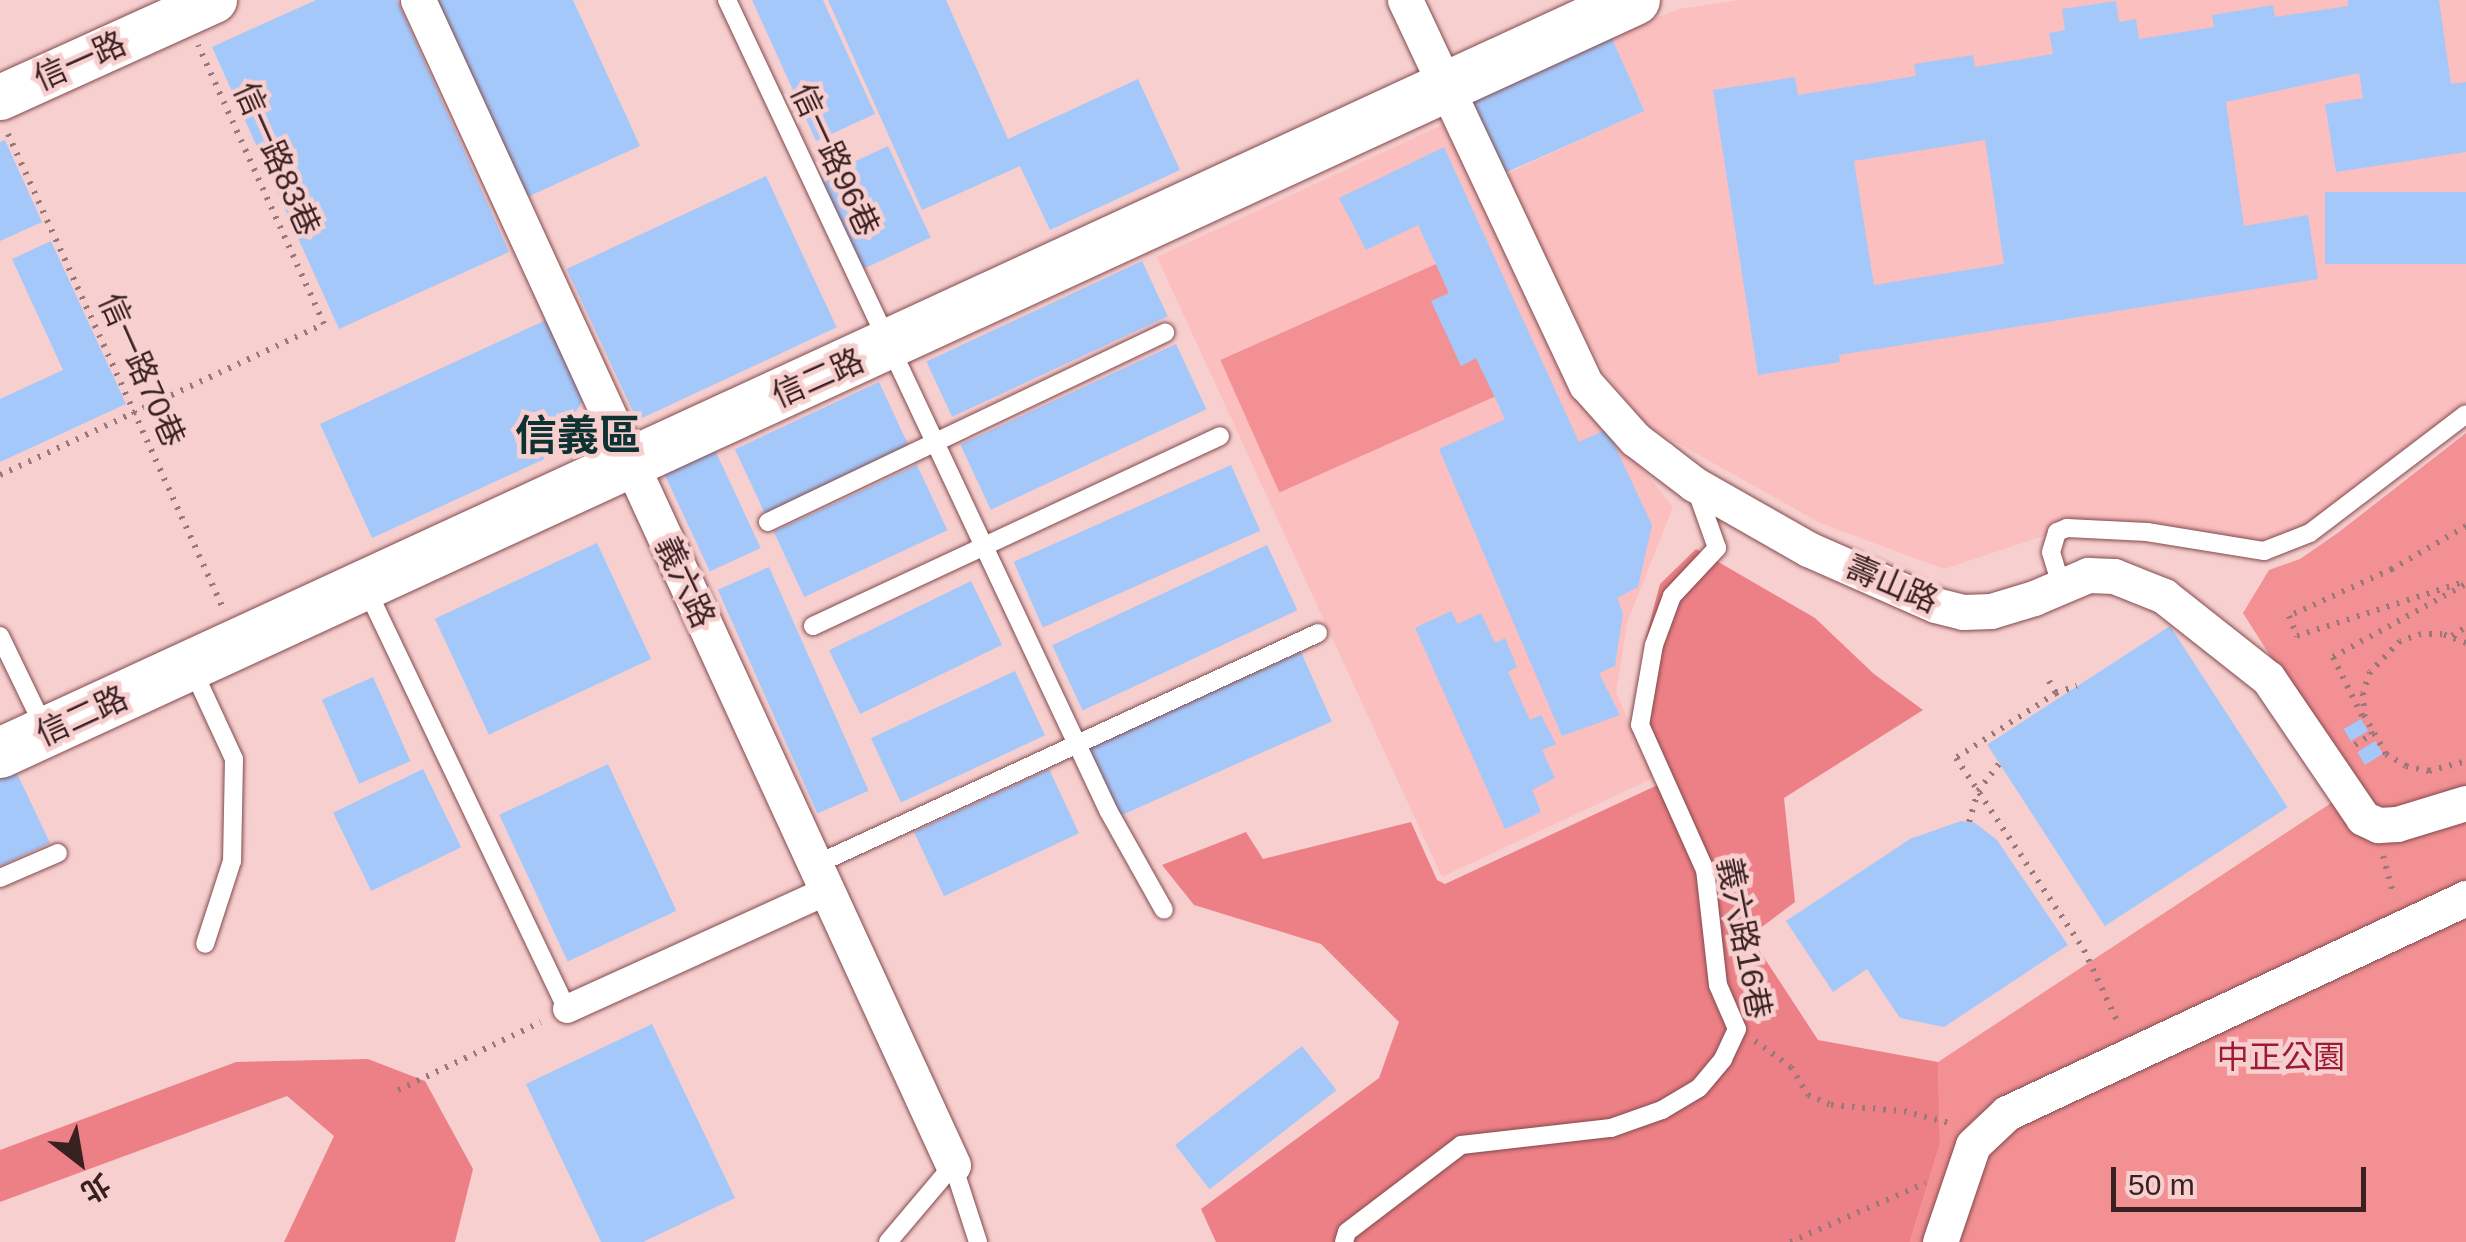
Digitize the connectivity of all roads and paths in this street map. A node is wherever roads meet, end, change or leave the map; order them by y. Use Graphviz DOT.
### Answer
graph roads {
  1 [pos="418,0"];
  2 [pos="727,0"];
  3 [pos="1406,0"];
  4 [pos="1635,0"];
  5 [pos="199,7"];
  6 [pos="1444,88"];
  7 [pos="0,97"];
  8 [pos="0,118"];
  9 [pos="1164,333"];
  10 [pos="888,346"];
  11 [pos="134,412"];
  12 [pos="2466,414"];
  13 [pos="1220,436"];
  14 [pos="934,440"];
  15 [pos="631,463"];
  16 [pos="0,475"];
  17 [pos="1694,484"];
  18 [pos="768,522"];
  19 [pos="2466,526"];
  20 [pos="983,545"];
  21 [pos="2466,582"];
  22 [pos="2060,585"];
  23 [pos="365,586"];
  24 [pos="813,626"];
  25 [pos="2466,627"];
  26 [pos="1318,634"];
  27 [pos="0,636"];
  28 [pos="2451,637"];
  29 [pos="239,643"];
  30 [pos="2466,643"];
  31 [pos="191,666"];
  32 [pos="2050,682"];
  33 [pos="2077,686"];
  34 [pos="2056,692"];
  35 [pos="46,732"];
  36 [pos="2372,734"];
  37 [pos="1078,744"];
  38 [pos="2355,745"];
  39 [pos="0,753"];
  40 [pos="2466,760"];
  41 [pos="1999,764"];
  42 [pos="1978,791"];
  43 [pos="2466,803"];
  44 [pos="1969,822"];
  45 [pos="2378,825"];
  46 [pos="58,852"];
  47 [pos="0,878"];
  48 [pos="821,878"];
  49 [pos="2466,898"];
  50 [pos="2397,908"];
  51 [pos="1164,910"];
  52 [pos="205,944"];
  53 [pos="567,1009"];
  54 [pos="1738,1029"];
  55 [pos="2133,1054"];
  56 [pos="398,1090"];
  57 [pos="1969,1155"];
  58 [pos="953,1164"];
  59 [pos="888,1242"];
  60 [pos="978,1242"];
  61 [pos="1344,1242"];
  62 [pos="1790,1242"];
  63 [pos="1940,1242"];
  1 -- 15 [label="street, 義六路"];
  2 -- 10 [label="lane, 信一路96巷"];
  3 -- 6 [label="street, 壽山路"];
  4 -- 6 [label="main road, 信二路"];
  5 -- 7 [label="street, 信一路"];
  5 -- 11 [label="path, 信一路83巷"];
  6 -- 10 [label="main road, 信二路"];
  6 -- 17 [label="street, 壽山路"];
  8 -- 11 [label="path, 信一路70巷"];
  9 -- 14 [label="lane"];
  10 -- 14 [label="lane, 信一路96巷"];
  10 -- 15 [label="main road, 信二路"];
  11 -- 16 [label="path"];
  11 -- 29 [label="path, 信一路70巷"];
  12 -- 22 [label="lane"];
  13 -- 20 [label="lane"];
  14 -- 18 [label="lane"];
  14 -- 20 [label="lane, 信一路96巷"];
  15 -- 23 [label="main road, 信二路"];
  15 -- 48 [label="street, 義六路"];
  17 -- 22 [label="street, 壽山路"];
  17 -- 54 [label="lane, 義六路16巷"];
  19 -- 21 [label="path"];
  20 -- 24 [label="lane"];
  20 -- 37 [label="lane, 信一路96巷"];
  21 -- 36 [label="path"];
  22 -- 45 [label="street, 壽山路"];
  23 -- 29 [label="main road, 信二路"];
  23 -- 53 [label="lane"];
  25 -- 28 [label="path"];
  26 -- 37 [label="lane"];
  27 -- 35 [label="lane"];
  28 -- 30 [label="path"];
  28 -- 36 [label="path"];
  29 -- 31 [label="main road, 信二路"];
  31 -- 35 [label="main road, 信二路"];
  31 -- 52 [label="lane"];
  32 -- 34 [label="path"];
  33 -- 34 [label="path"];
  34 -- 42 [label="path"];
  35 -- 39 [label="main road, 信二路"];
  36 -- 38 [label="path"];
  36 -- 40 [label="path"];
  37 -- 48 [label="lane"];
  37 -- 51 [label="lane, 信一路96巷"];
  41 -- 42 [label="path"];
  42 -- 44 [label="path"];
  42 -- 55 [label="path"];
  43 -- 45 [label="street"];
  45 -- 50 [label="path"];
  46 -- 47 [label="lane"];
  48 -- 53 [label="street"];
  48 -- 58 [label="street, 義六路"];
  49 -- 55 [label="street"];
  53 -- 56 [label="path"];
  54 -- 57 [label="path"];
  54 -- 61 [label="lane, 義六路16巷"];
  55 -- 57 [label="street"];
  57 -- 62 [label="path"];
  57 -- 63 [label="street"];
  58 -- 59 [label="lane"];
  58 -- 60 [label="lane, 義六路"];
}
